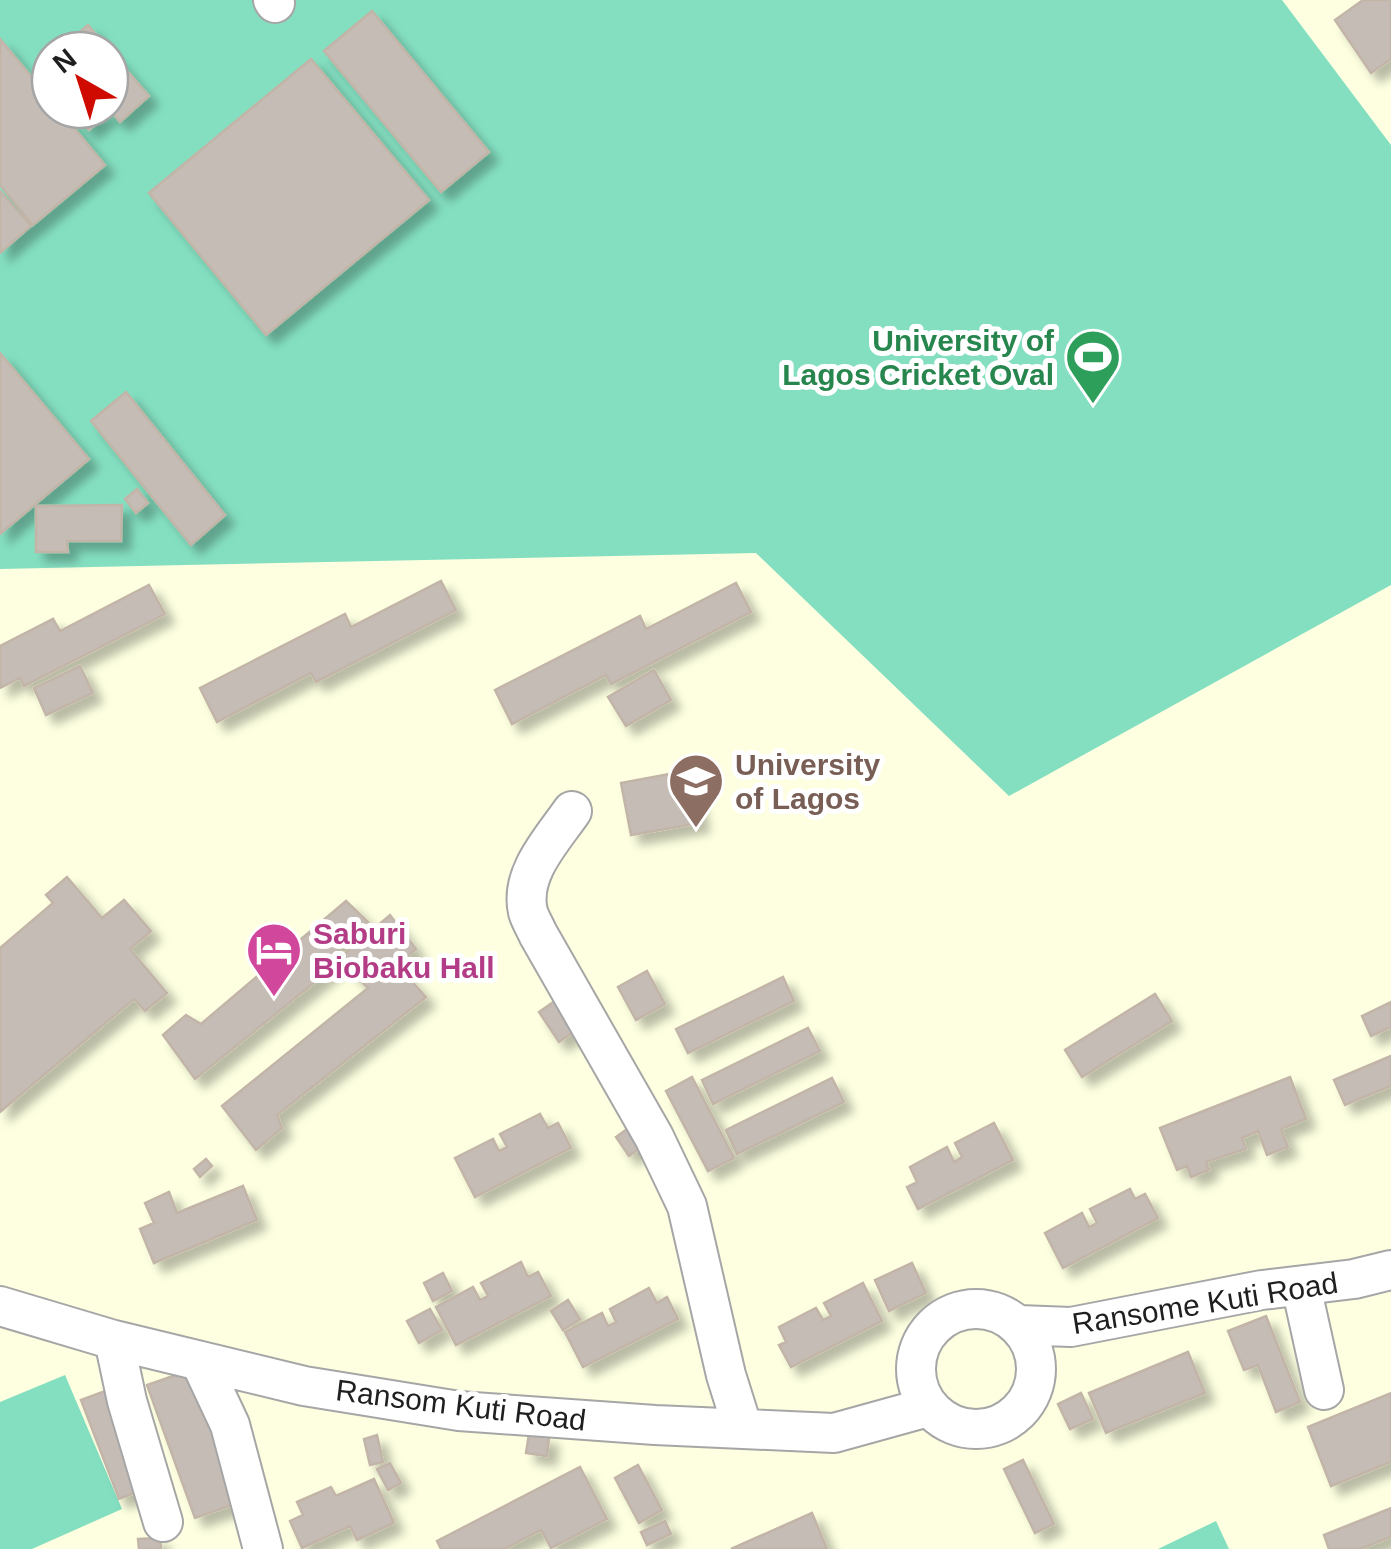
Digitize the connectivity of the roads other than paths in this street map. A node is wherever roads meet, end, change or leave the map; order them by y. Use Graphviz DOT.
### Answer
graph roads {
  1 [pos="572,811"];
  2 [pos="1391,1270"];
  3 [pos="1302,1286"];
  4 [pos="0,1306"];
  5 [pos="1018,1325"];
  6 [pos="114,1340"];
  7 [pos="200,1361"];
  8 [pos="1324,1390"];
  9 [pos="928,1407"];
  10 [pos="744,1429"];
  11 [pos="163,1522"];
  12 [pos="263,1549"];
  1 -- 10 [label="street"];
  2 -- 3 [label="street, Ransome Kuti Road"];
  3 -- 5 [label="street, Ransome Kuti Road"];
  3 -- 8 [label="street"];
  4 -- 6 [label="street, Ransom Kuti Road"];
  5 -- 9 [label="street"];
  5 -- 9 [label="street"];
  6 -- 7 [label="street, Ransom Kuti Road"];
  6 -- 11 [label="street"];
  7 -- 10 [label="street, Ransom Kuti Road"];
  7 -- 12 [label="street"];
  9 -- 10 [label="street, Ransom Kuti Road"];
}
